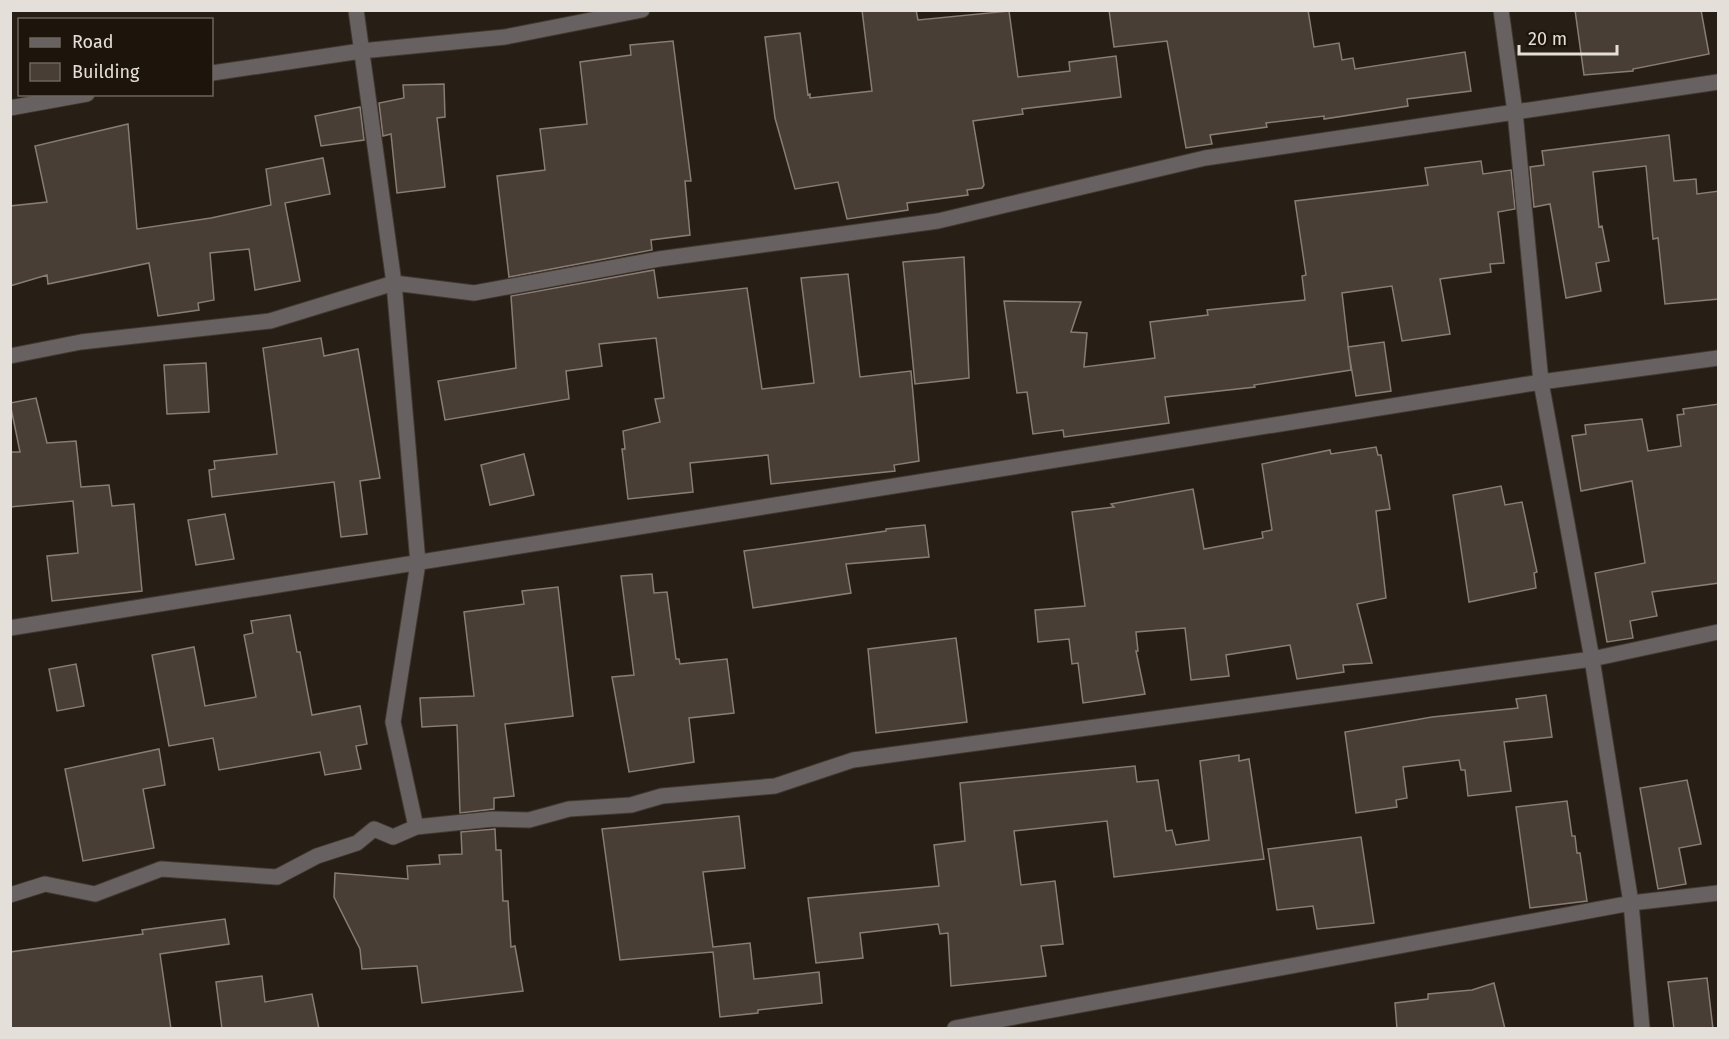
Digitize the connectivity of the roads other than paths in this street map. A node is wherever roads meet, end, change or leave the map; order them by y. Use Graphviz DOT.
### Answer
graph roads {
  1 [pos="356,10"];
  2 [pos="642,10"];
  3 [pos="1502,10"];
  4 [pos="361,51"];
  5 [pos="213,73"];
  6 [pos="1719,82"];
  7 [pos="76,96"];
  8 [pos="10,108"];
  9 [pos="1515,112"];
  10 [pos="394,283"];
  11 [pos="10,356"];
  12 [pos="1719,358"];
  13 [pos="1541,382"];
  14 [pos="418,563"];
  15 [pos="10,628"];
  16 [pos="1719,632"];
  17 [pos="1592,659"];
  18 [pos="416,827"];
  19 [pos="1719,893"];
  20 [pos="10,895"];
  21 [pos="1631,903"];
  22 [pos="1035,1022"];
  23 [pos="955,1029"];
  24 [pos="1641,1029"];
  1 -- 4 [label="street"];
  2 -- 4 [label="street"];
  3 -- 9 [label="street"];
  4 -- 5 [label="street"];
  4 -- 10 [label="street"];
  6 -- 9 [label="street"];
  7 -- 8 [label="street"];
  9 -- 10 [label="street"];
  9 -- 13 [label="street"];
  10 -- 11 [label="street"];
  10 -- 14 [label="street"];
  12 -- 13 [label="street"];
  13 -- 14 [label="street"];
  13 -- 17 [label="street"];
  14 -- 15 [label="street"];
  14 -- 18 [label="street"];
  16 -- 17 [label="street"];
  17 -- 18 [label="street"];
  17 -- 21 [label="street"];
  18 -- 20 [label="street"];
  19 -- 21 [label="street"];
  21 -- 22 [label="street"];
  21 -- 24 [label="street"];
  22 -- 23 [label="street"];
}
